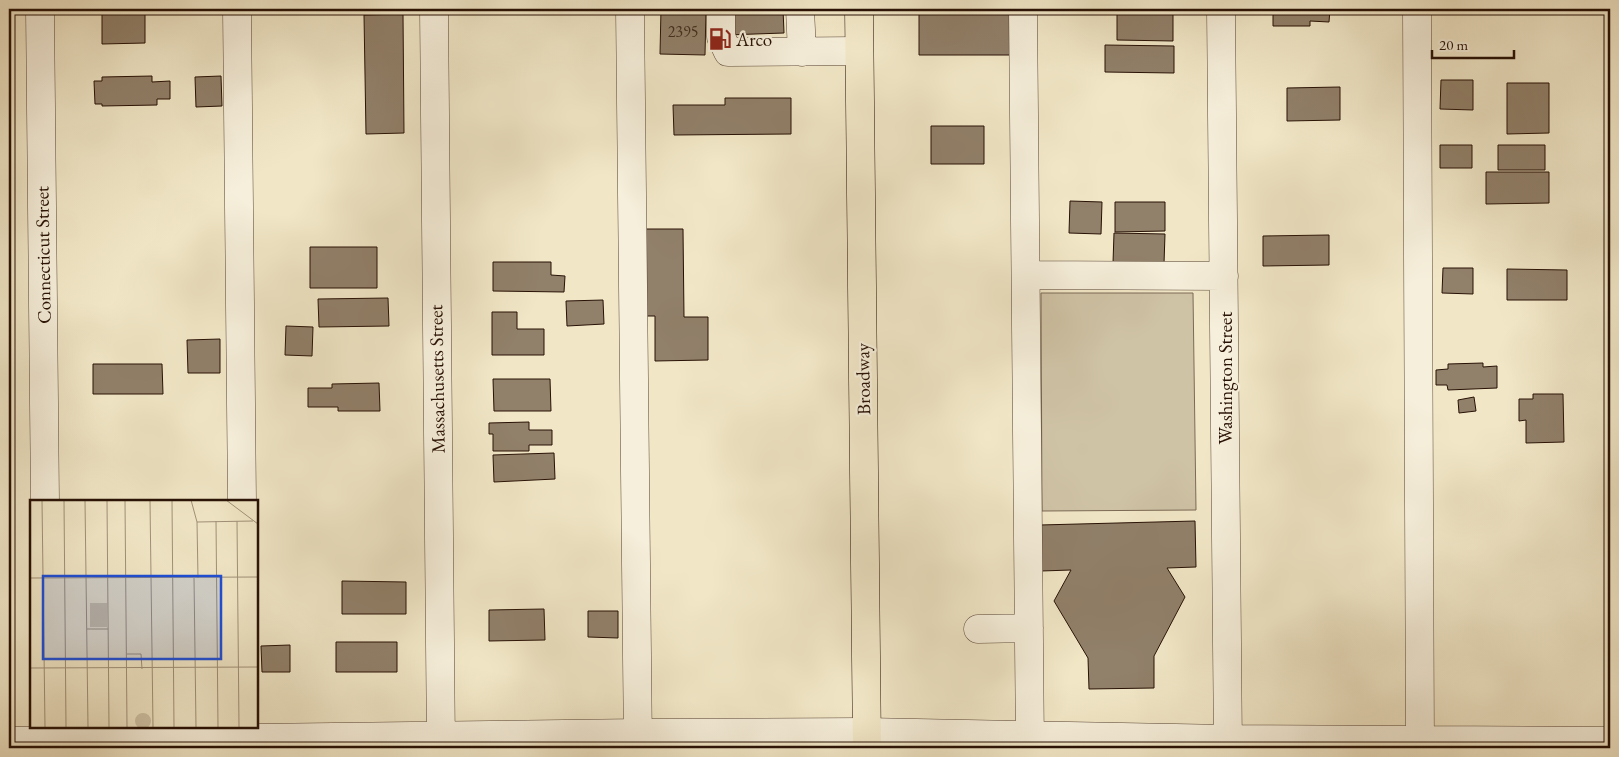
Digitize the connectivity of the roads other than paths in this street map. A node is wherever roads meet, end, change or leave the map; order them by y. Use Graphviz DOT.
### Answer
graph roads {
  1 [pos="40,9"];
  2 [pos="237,9"];
  3 [pos="434,9"];
  4 [pos="630,9"];
  5 [pos="720,9"];
  6 [pos="800,9"];
  7 [pos="859,9"];
  8 [pos="1023,9"];
  9 [pos="1222,9"];
  10 [pos="1417,9"];
  11 [pos="859,51"];
  12 [pos="802,52"];
  13 [pos="1026,275"];
  14 [pos="1224,276"];
  15 [pos="45,500"];
  16 [pos="242,500"];
  17 [pos="1029,628"];
  18 [pos="978,629"];
  19 [pos="245,732"];
  20 [pos="48,738"];
  21 [pos="638,740"];
  22 [pos="866,740"];
  23 [pos="9,741"];
  24 [pos="1610,741"];
  25 [pos="441,742"];
  26 [pos="1030,742"];
  27 [pos="213,743"];
  28 [pos="1228,743"];
  29 [pos="1420,743"];
  1 -- 15 [label="street, Connecticut Street"];
  2 -- 16 [label="street"];
  3 -- 25 [label="street, Massachusetts Street"];
  4 -- 21 [label="street"];
  5 -- 12 [label="street"];
  6 -- 12 [label="street"];
  7 -- 11 [label="main road, Broadway"];
  8 -- 13 [label="street"];
  9 -- 14 [label="street, Washington Street"];
  10 -- 29 [label="street"];
  11 -- 12 [label="street"];
  11 -- 22 [label="main road, Broadway"];
  13 -- 14 [label="street"];
  13 -- 17 [label="street"];
  14 -- 28 [label="street, Washington Street"];
  17 -- 18 [label="street"];
  17 -- 26 [label="street"];
  19 -- 25 [label="street"];
  19 -- 27 [label="street"];
  20 -- 23 [label="street"];
  20 -- 27 [label="street"];
  21 -- 22 [label="street"];
  21 -- 25 [label="street"];
  22 -- 26 [label="street"];
  24 -- 29 [label="street"];
  26 -- 28 [label="street"];
  28 -- 29 [label="street"];
}
